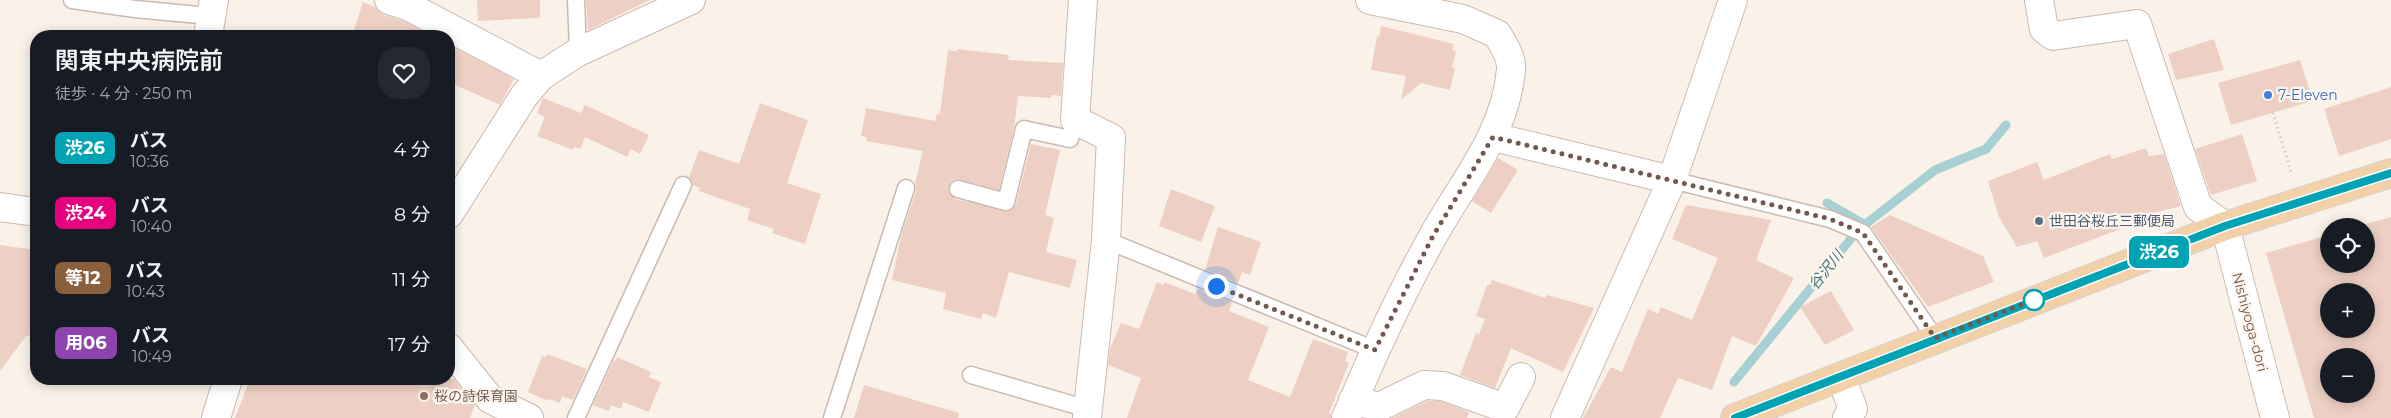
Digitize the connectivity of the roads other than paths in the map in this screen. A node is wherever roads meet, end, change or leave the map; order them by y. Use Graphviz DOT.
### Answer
graph roads {
  1 [pos="72,0"];
  2 [pos="389,0"];
  3 [pos="576,0"];
  4 [pos="1083,0"];
  5 [pos="1370,0"];
  6 [pos="1732,0"];
  7 [pos="2039,0"];
  8 [pos="679,2"];
  9 [pos="1466,10"];
  10 [pos="211,17"];
  11 [pos="454,30"];
  12 [pos="455,31"];
  13 [pos="578,52"];
  14 [pos="541,76"];
  15 [pos="1075,120"];
  16 [pos="1493,137"];
  17 [pos="2391,173"];
  18 [pos="1672,180"];
  19 [pos="683,185"];
  20 [pos="906,188"];
  21 [pos="958,189"];
  22 [pos="455,205"];
  23 [pos="0,207"];
  24 [pos="30,211"];
  25 [pos="2225,226"];
  26 [pos="1106,240"];
  27 [pos="1935,338"];
  28 [pos="1375,350"];
  29 [pos="455,358"];
  30 [pos="970,375"];
  31 [pos="1521,377"];
  32 [pos="1841,377"];
  33 [pos="226,385"];
  34 [pos="486,408"];
  35 [pos="1350,409"];
  36 [pos="1088,414"];
  37 [pos="216,418"];
  38 [pos="529,418"];
  39 [pos="576,418"];
  40 [pos="832,418"];
  41 [pos="1565,418"];
  42 [pos="1735,418"];
  43 [pos="1847,418"];
  44 [pos="2275,418"];
  1 -- 10 [label="lane"];
  2 -- 11 [label="street"];
  3 -- 13 [label="lane"];
  4 -- 15 [label="street"];
  5 -- 9 [label="street"];
  6 -- 18 [label="street"];
  7 -- 25 [label="street"];
  8 -- 13 [label="street"];
  9 -- 16 [label="street"];
  12 -- 14 [label="street"];
  13 -- 14 [label="street"];
  14 -- 22 [label="street"];
  15 -- 21 [label="lane"];
  15 -- 26 [label="street"];
  16 -- 18 [label="street"];
  16 -- 28 [label="street"];
  17 -- 25 [label="main road"];
  18 -- 27 [label="lane"];
  18 -- 41 [label="street"];
  19 -- 39 [label="lane"];
  20 -- 40 [label="lane"];
  23 -- 24 [label="street"];
  25 -- 27 [label="main road"];
  25 -- 44 [label="street, Nishiyoga-dori"];
  26 -- 28 [label="lane"];
  26 -- 36 [label="street"];
  27 -- 32 [label="main road"];
  28 -- 35 [label="street"];
  29 -- 34 [label="street"];
  30 -- 36 [label="lane"];
  31 -- 35 [label="street"];
  32 -- 42 [label="main road"];
  32 -- 43 [label="street"];
  33 -- 37 [label="street"];
  34 -- 38 [label="street"];
}
